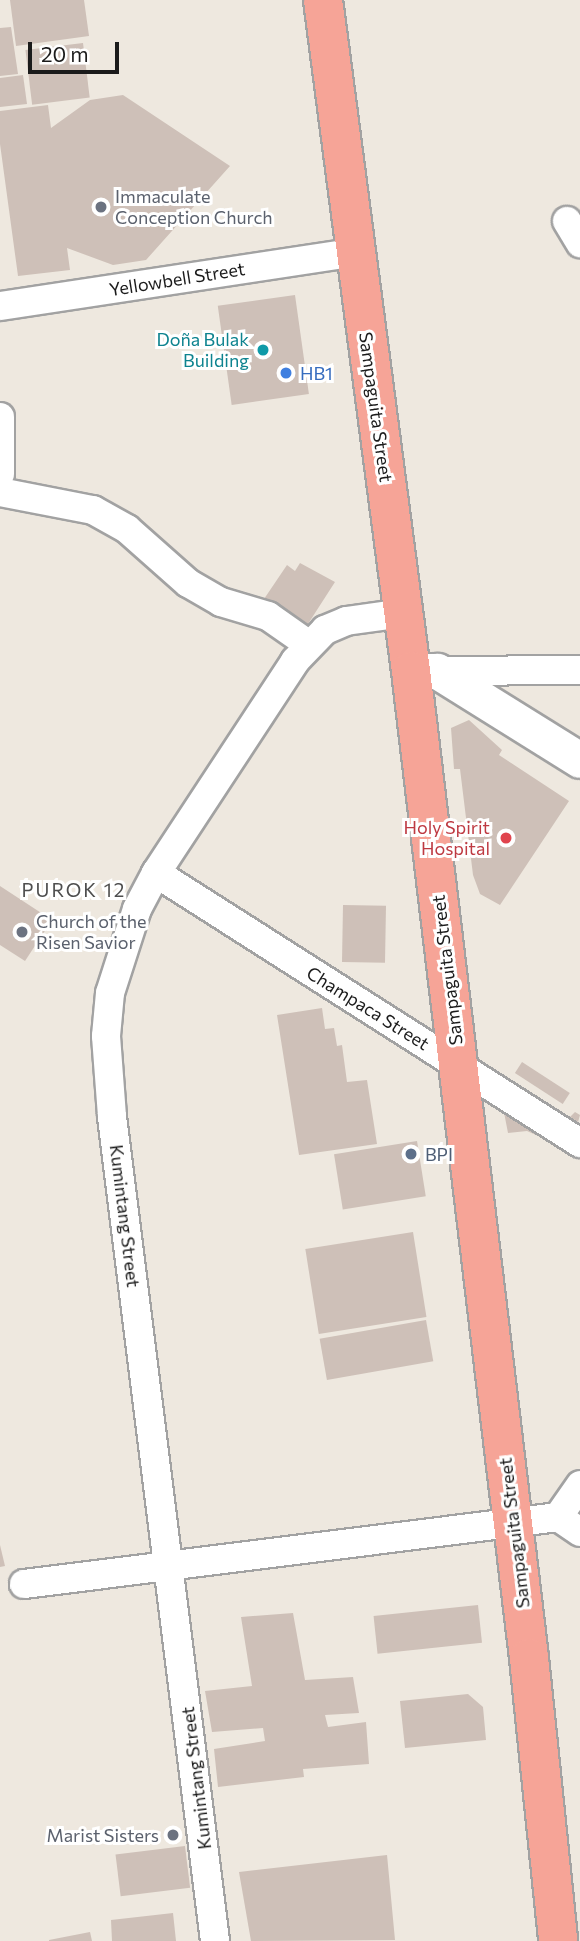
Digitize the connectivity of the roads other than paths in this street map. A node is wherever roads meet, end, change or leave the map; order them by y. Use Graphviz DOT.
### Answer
graph roads {
  1 [pos="323,0"];
  2 [pos="355,252"];
  3 [pos="0,306"];
  4 [pos="0,417"];
  5 [pos="0,474"];
  6 [pos="0,492"];
  7 [pos="404,613"];
  8 [pos="308,644"];
  9 [pos="580,670"];
  10 [pos="424,671"];
  11 [pos="580,760"];
  12 [pos="156,873"];
  13 [pos="458,1065"];
  14 [pos="580,1143"];
  15 [pos="580,1485"];
  16 [pos="513,1523"];
  17 [pos="569,1525"];
  18 [pos="171,1566"];
  19 [pos="24,1584"];
  20 [pos="215,1941"];
  21 [pos="558,1941"];
  1 -- 2 [label="highway, Sampaguita Street"];
  2 -- 3 [label="street, Yellowbell Street"];
  2 -- 7 [label="highway, Sampaguita Street"];
  4 -- 5 [label="street"];
  6 -- 8 [label="street"];
  7 -- 8 [label="street, Kumintang Street"];
  7 -- 10 [label="highway, Sampaguita Street"];
  8 -- 12 [label="street, Kumintang Street"];
  9 -- 10 [label="street"];
  10 -- 11 [label="street"];
  10 -- 13 [label="highway, Sampaguita Street"];
  12 -- 13 [label="street, Champaca Street"];
  12 -- 18 [label="street, Kumintang Street"];
  13 -- 14 [label="street, Champaca Street"];
  13 -- 16 [label="highway, Sampaguita Street"];
  15 -- 17 [label="street"];
  16 -- 17 [label="street"];
  16 -- 18 [label="street"];
  16 -- 21 [label="highway, Sampaguita Street"];
  18 -- 19 [label="street"];
  18 -- 20 [label="street, Kumintang Street"];
}
